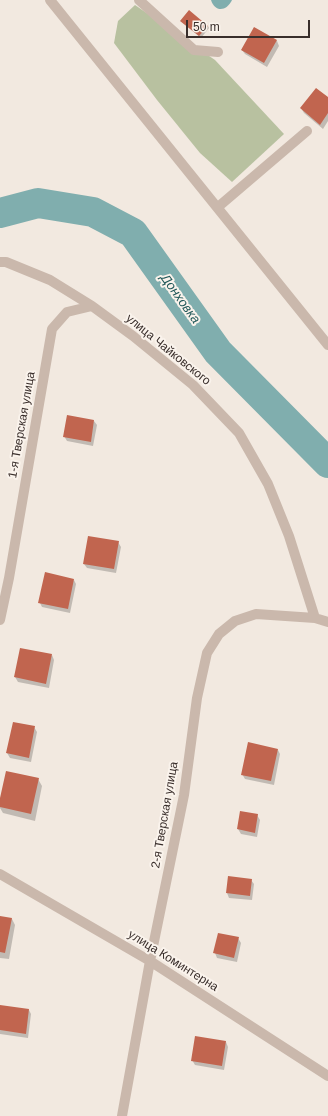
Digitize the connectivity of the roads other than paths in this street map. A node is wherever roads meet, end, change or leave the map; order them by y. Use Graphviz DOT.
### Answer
graph roads {
  1 [pos="50,0"];
  2 [pos="139,0"];
  3 [pos="218,52"];
  4 [pos="307,131"];
  5 [pos="218,208"];
  6 [pos="0,262"];
  7 [pos="92,306"];
  8 [pos="328,345"];
  9 [pos="315,618"];
  10 [pos="0,620"];
  11 [pos="328,622"];
  12 [pos="0,874"];
  13 [pos="150,961"];
  14 [pos="328,1076"];
  15 [pos="122,1116"];
  1 -- 5 [label="street"];
  2 -- 3 [label="street"];
  4 -- 5 [label="street"];
  5 -- 8 [label="street"];
  6 -- 7 [label="street, улица Чайковского"];
  7 -- 9 [label="street, улица Чайковского"];
  7 -- 10 [label="street, 1-я Тверская улица"];
  9 -- 11 [label="street, 2-я Тверская улица"];
  9 -- 13 [label="street, 2-я Тверская улица"];
  12 -- 13 [label="street, улица Коминтерна"];
  13 -- 14 [label="street, улица Коминтерна"];
  13 -- 15 [label="street, 2-я Тверская улица"];
}
